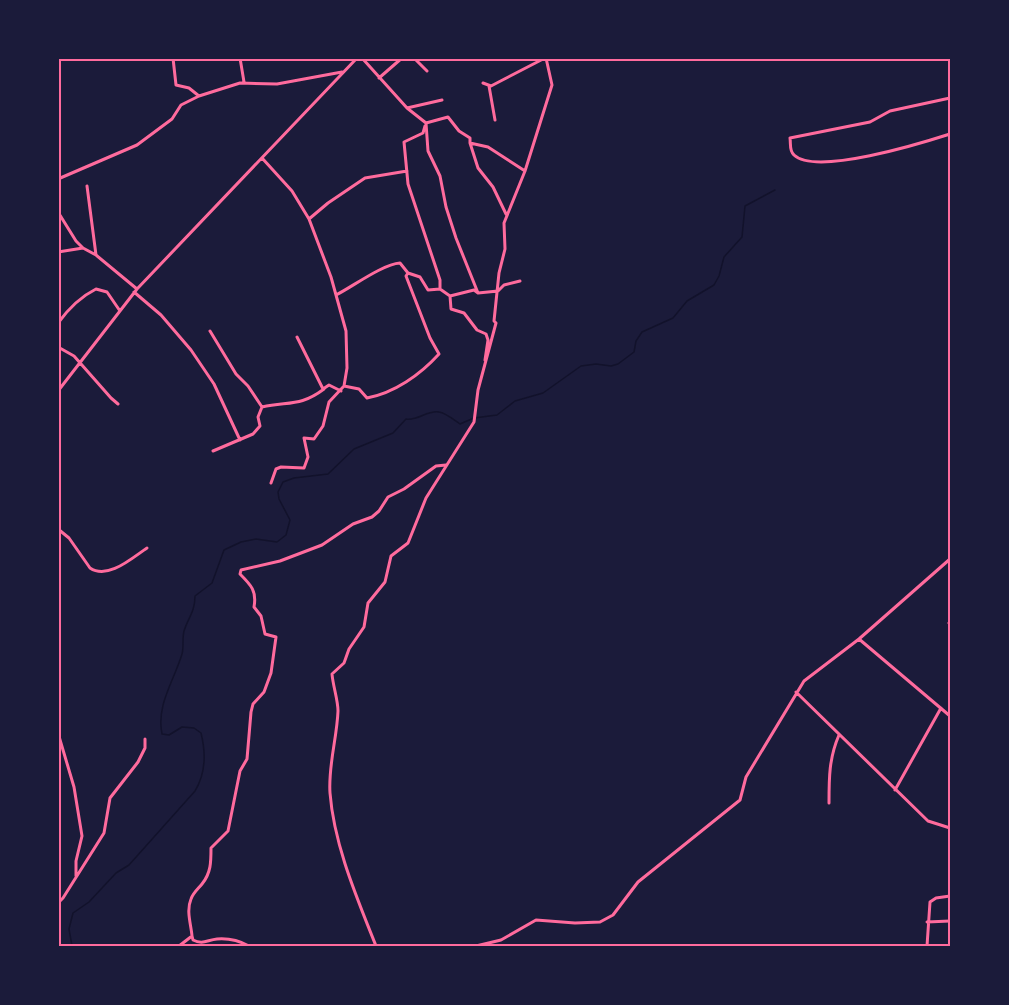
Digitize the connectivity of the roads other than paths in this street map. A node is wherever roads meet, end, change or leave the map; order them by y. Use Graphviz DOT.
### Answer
graph roads {
  1 [pos="173,58"];
  2 [pos="240,58"];
  3 [pos="360,58"];
  4 [pos="402,58"];
  5 [pos="414,58"];
  6 [pos="545,58"];
  7 [pos="428,71"];
  8 [pos="344,72"];
  9 [pos="379,78"];
  10 [pos="244,82"];
  11 [pos="483,83"];
  12 [pos="489,86"];
  13 [pos="199,96"];
  14 [pos="951,98"];
  15 [pos="442,100"];
  16 [pos="407,108"];
  17 [pos="495,120"];
  18 [pos="426,123"];
  19 [pos="951,134"];
  20 [pos="471,143"];
  21 [pos="262,158"];
  22 [pos="407,171"];
  23 [pos="525,171"];
  24 [pos="58,179"];
  25 [pos="87,186"];
  26 [pos="58,212"];
  27 [pos="507,216"];
  28 [pos="309,219"];
  29 [pos="83,248"];
  30 [pos="58,252"];
  31 [pos="96,255"];
  32 [pos="408,273"];
  33 [pos="520,282"];
  34 [pos="440,289"];
  35 [pos="136,291"];
  36 [pos="498,291"];
  37 [pos="478,293"];
  38 [pos="336,295"];
  39 [pos="450,296"];
  40 [pos="120,311"];
  41 [pos="58,322"];
  42 [pos="210,331"];
  43 [pos="297,337"];
  44 [pos="58,346"];
  45 [pos="80,363"];
  46 [pos="486,363"];
  47 [pos="329,385"];
  48 [pos="344,386"];
  49 [pos="341,390"];
  50 [pos="58,391"];
  51 [pos="118,404"];
  52 [pos="262,408"];
  53 [pos="240,440"];
  54 [pos="213,451"];
  55 [pos="447,465"];
  56 [pos="271,483"];
  57 [pos="59,529"];
  58 [pos="147,548"];
  59 [pos="951,558"];
  60 [pos="860,639"];
  61 [pos="796,692"];
  62 [pos="941,708"];
  63 [pos="951,716"];
  64 [pos="58,733"];
  65 [pos="839,735"];
  66 [pos="145,739"];
  67 [pos="895,790"];
  68 [pos="829,802"];
  69 [pos="951,828"];
  70 [pos="76,878"];
  71 [pos="951,896"];
  72 [pos="58,903"];
  73 [pos="951,921"];
  74 [pos="927,922"];
  75 [pos="192,936"];
  76 [pos="178,946"];
  77 [pos="249,946"];
  78 [pos="376,946"];
  79 [pos="476,946"];
  80 [pos="927,946"];
  1 -- 13 [label="street"];
  2 -- 10 [label="street"];
  3 -- 8 [label="street"];
  3 -- 9 [label="street"];
  4 -- 9 [label="street"];
  5 -- 7 [label="street"];
  6 -- 12 [label="street"];
  6 -- 23 [label="street"];
  8 -- 10 [label="street"];
  8 -- 21 [label="street"];
  9 -- 16 [label="street"];
  10 -- 13 [label="street"];
  11 -- 12 [label="street"];
  12 -- 17 [label="street"];
  13 -- 24 [label="street"];
  14 -- 19 [label="street"];
  15 -- 16 [label="street"];
  16 -- 18 [label="street"];
  18 -- 20 [label="street"];
  18 -- 22 [label="street"];
  18 -- 37 [label="street"];
  20 -- 23 [label="street"];
  20 -- 27 [label="street"];
  21 -- 28 [label="street"];
  21 -- 35 [label="street"];
  22 -- 28 [label="street"];
  22 -- 34 [label="street"];
  23 -- 27 [label="street"];
  25 -- 31 [label="street"];
  26 -- 29 [label="street"];
  27 -- 36 [label="street"];
  28 -- 38 [label="street"];
  29 -- 30 [label="street"];
  29 -- 31 [label="street"];
  31 -- 35 [label="street"];
  32 -- 34 [label="street"];
  32 -- 38 [label="street"];
  32 -- 48 [label="street"];
  33 -- 36 [label="street"];
  34 -- 39 [label="street"];
  35 -- 40 [label="street"];
  35 -- 53 [label="street"];
  36 -- 37 [label="street"];
  36 -- 46 [label="street"];
  37 -- 39 [label="street"];
  38 -- 48 [label="street"];
  39 -- 46 [label="street"];
  40 -- 41 [label="street"];
  40 -- 45 [label="street"];
  42 -- 52 [label="street"];
  43 -- 47 [label="street"];
  44 -- 45 [label="street"];
  45 -- 50 [label="street"];
  45 -- 51 [label="street"];
  46 -- 55 [label="street"];
  47 -- 49 [label="street"];
  47 -- 52 [label="street"];
  48 -- 49 [label="street"];
  49 -- 56 [label="street"];
  52 -- 53 [label="street"];
  53 -- 54 [label="street"];
  55 -- 75 [label="street"];
  55 -- 78 [label="street"];
  57 -- 58 [label="street"];
  59 -- 60 [label="street"];
  60 -- 61 [label="street"];
  60 -- 62 [label="street"];
  61 -- 65 [label="street"];
  61 -- 79 [label="street"];
  62 -- 63 [label="street"];
  62 -- 67 [label="street"];
  64 -- 70 [label="street"];
  65 -- 67 [label="street"];
  65 -- 68 [label="street"];
  66 -- 70 [label="street"];
  67 -- 69 [label="street"];
  70 -- 72 [label="street"];
  71 -- 74 [label="street"];
  73 -- 74 [label="street"];
  74 -- 80 [label="street"];
  75 -- 76 [label="street"];
  75 -- 77 [label="street"];
}
